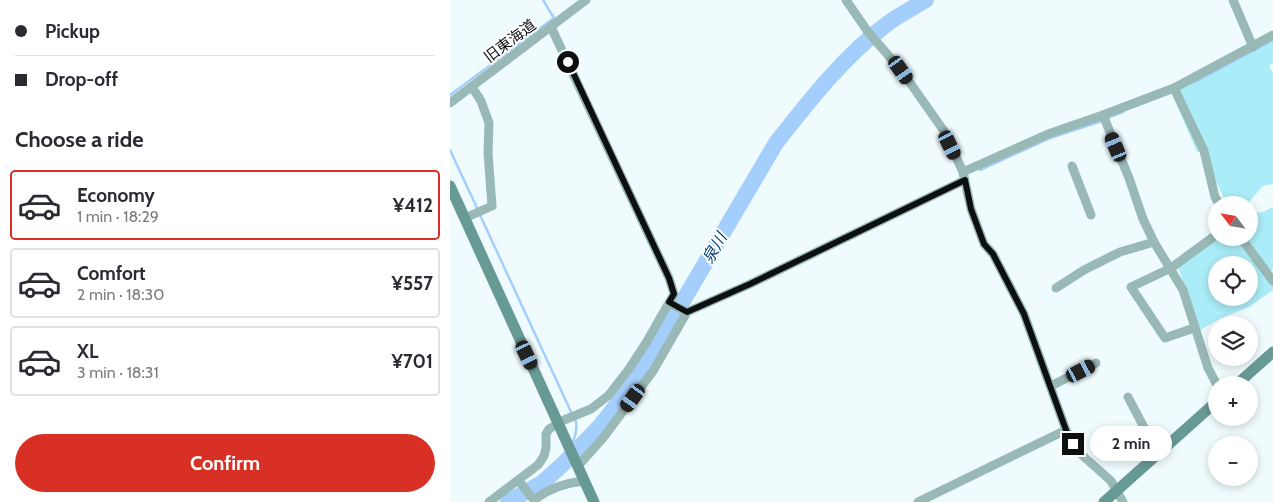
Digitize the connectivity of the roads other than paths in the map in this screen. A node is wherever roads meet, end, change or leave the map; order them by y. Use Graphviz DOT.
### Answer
graph roads {
  1 [pos="586,0"];
  2 [pos="846,0"];
  3 [pos="1233,0"];
  4 [pos="551,27"];
  5 [pos="1273,35"];
  6 [pos="1253,47"];
  7 [pos="472,87"];
  8 [pos="1174,88"];
  9 [pos="450,103"];
  10 [pos="1103,116"];
  11 [pos="1072,166"];
  12 [pos="964,176"];
  13 [pos="450,186"];
  14 [pos="1215,196"];
  15 [pos="1091,216"];
  16 [pos="465,218"];
  17 [pos="1208,241"];
  18 [pos="1154,242"];
  19 [pos="1247,246"];
  20 [pos="1171,268"];
  21 [pos="1273,281"];
  22 [pos="1056,288"];
  23 [pos="671,304"];
  24 [pos="686,312"];
  25 [pos="1194,328"];
  26 [pos="1273,352"];
  27 [pos="1096,363"];
  28 [pos="1212,376"];
  29 [pos="1246,376"];
  30 [pos="1051,386"];
  31 [pos="1128,398"];
  32 [pos="1208,409"];
  33 [pos="559,423"];
  34 [pos="1066,430"];
  35 [pos="1158,454"];
  36 [pos="577,463"];
  37 [pos="585,481"];
  38 [pos="520,482"];
  39 [pos="1117,490"];
  40 [pos="489,502"];
  41 [pos="594,502"];
  42 [pos="918,502"];
  43 [pos="1104,502"];
  44 [pos="1123,502"];
  1 -- 4 [label="street, 旧東海道"];
  2 -- 12 [label="street"];
  3 -- 6 [label="street"];
  4 -- 7 [label="street, 旧東海道"];
  4 -- 23 [label="street"];
  5 -- 6 [label="street"];
  6 -- 8 [label="street"];
  7 -- 9 [label="street, 旧東海道"];
  7 -- 16 [label="street"];
  8 -- 10 [label="street"];
  8 -- 14 [label="street"];
  10 -- 12 [label="street"];
  10 -- 18 [label="street"];
  11 -- 15 [label="street"];
  12 -- 24 [label="street"];
  12 -- 30 [label="street"];
  13 -- 16 [label="street"];
  16 -- 33 [label="street"];
  17 -- 20 [label="street"];
  18 -- 20 [label="street"];
  18 -- 22 [label="street"];
  19 -- 21 [label="street"];
  20 -- 25 [label="street"];
  20 -- 25 [label="street"];
  23 -- 24 [label="street"];
  23 -- 33 [label="street"];
  24 -- 36 [label="street"];
  25 -- 28 [label="street"];
  26 -- 29 [label="street"];
  27 -- 30 [label="street"];
  30 -- 34 [label="street"];
  31 -- 35 [label="street"];
  32 -- 35 [label="street"];
  33 -- 36 [label="street"];
  33 -- 38 [label="street"];
  34 -- 39 [label="street"];
  34 -- 42 [label="street"];
  35 -- 39 [label="street"];
  36 -- 37 [label="street"];
  37 -- 38 [label="street"];
  37 -- 41 [label="street"];
  38 -- 40 [label="street"];
  39 -- 43 [label="street"];
  39 -- 44 [label="street"];
}
